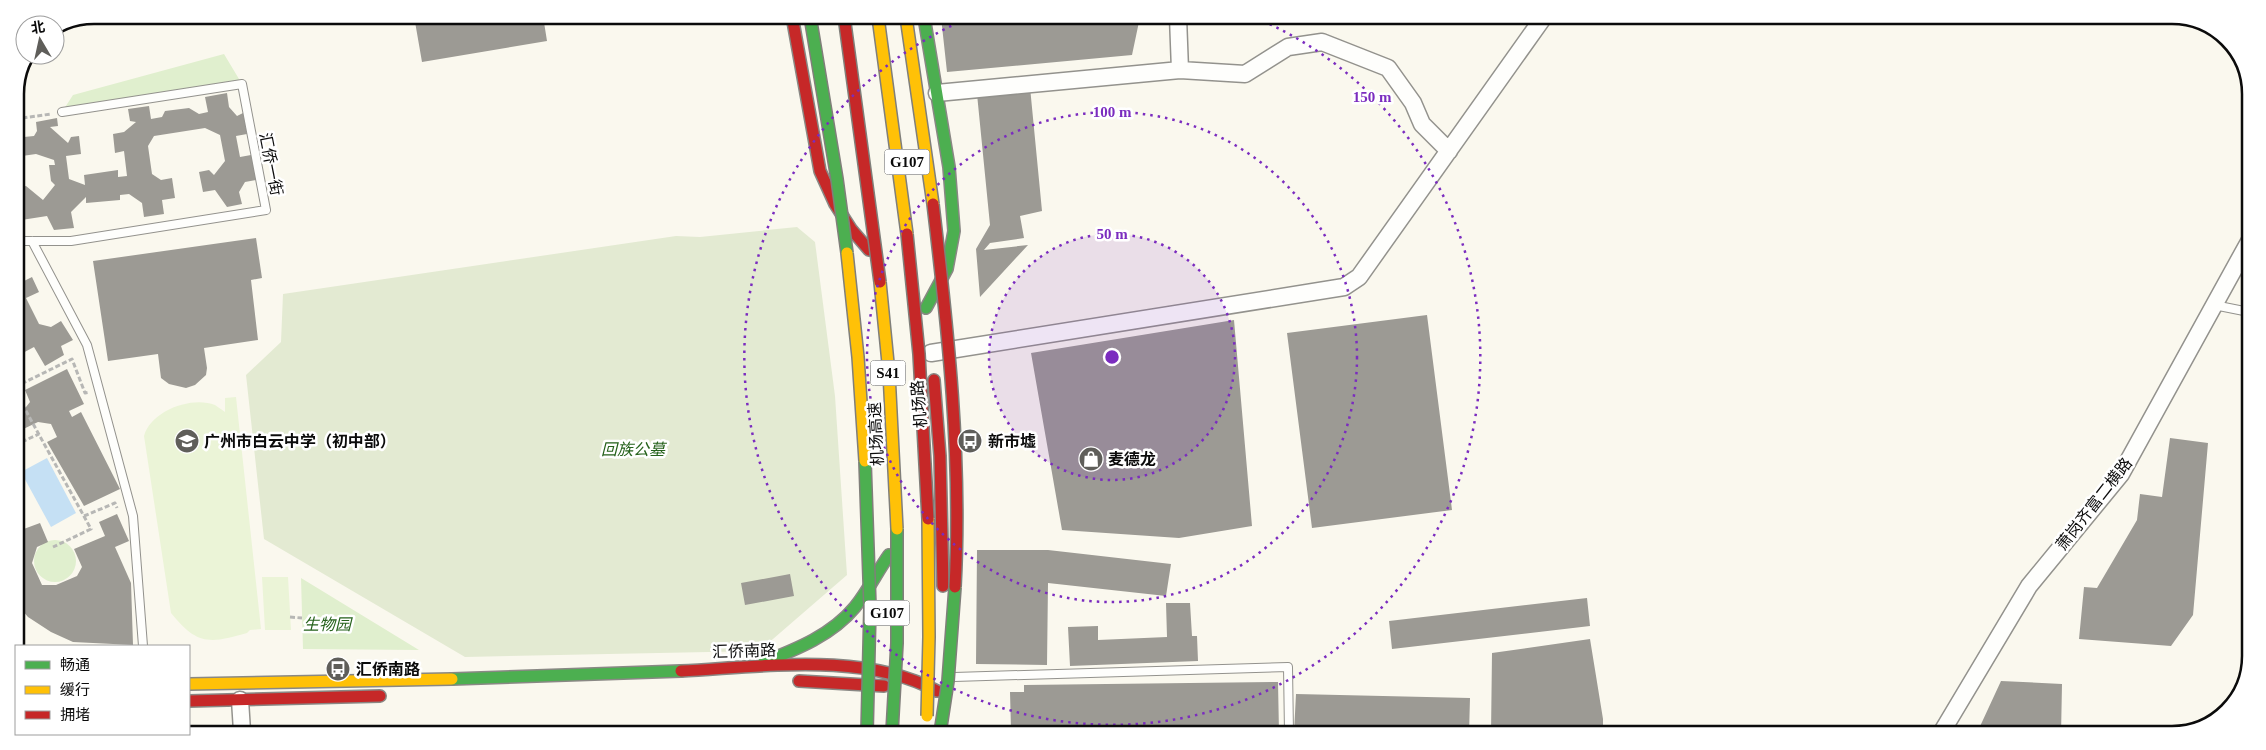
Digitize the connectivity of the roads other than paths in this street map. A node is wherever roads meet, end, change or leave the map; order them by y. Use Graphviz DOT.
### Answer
graph roads {
  1 [pos="793,24"];
  2 [pos="811,24"];
  3 [pos="836,24"];
  4 [pos="845,24"];
  5 [pos="879,24"];
  6 [pos="886,24"];
  7 [pos="907,24"];
  8 [pos="925,24"];
  9 [pos="1178,24"];
  10 [pos="1539,24"];
  11 [pos="1180,70"];
  12 [pos="937,93"];
  13 [pos="62,112"];
  14 [pos="1449,151"];
  15 [pos="24,241"];
  16 [pos="32,241"];
  17 [pos="869,250"];
  18 [pos="2242,254"];
  19 [pos="2214,305"];
  20 [pos="2242,311"];
  21 [pos="932,358"];
  22 [pos="889,556"];
  23 [pos="143,645"];
  24 [pos="940,648"];
  25 [pos="751,667"];
  26 [pos="886,671"];
  27 [pos="945,677"];
  28 [pos="786,681"];
  29 [pos="284,682"];
  30 [pos="190,684"];
  31 [pos="885,686"];
  32 [pos="938,691"];
  33 [pos="388,696"];
  34 [pos="285,699"];
  35 [pos="240,700"];
  36 [pos="190,702"];
  37 [pos="242,726"];
  38 [pos="867,726"];
  39 [pos="882,726"];
  40 [pos="892,726"];
  41 [pos="930,726"];
  42 [pos="930,726"];
  43 [pos="941,726"];
  44 [pos="946,726"];
  45 [pos="1289,726"];
  46 [pos="1945,726"];
  1 -- 17 [label="main road"];
  2 -- 38 [label="main road, bridge"];
  3 -- 17 [label="main road"];
  4 -- 40 [label="main road, 机场高速 / S41, bridge"];
  5 -- 41 [label="main road, S41, bridge"];
  6 -- 12 [label="main road, G107"];
  7 -- 43 [label="main road, bridge"];
  8 -- 12 [label="main road"];
  9 -- 11 [label="street"];
  10 -- 14 [label="street"];
  11 -- 12 [label="street"];
  11 -- 14 [label="street"];
  13 -- 16 [label="lane, 汇侨一街"];
  14 -- 21 [label="street"];
  15 -- 16 [label="lane, 汇侨一街"];
  16 -- 23 [label="lane"];
  17 -- 22 [label="main road"];
  18 -- 19 [label="street, 萧岗齐富二横路"];
  19 -- 20 [label="lane"];
  19 -- 46 [label="street, 萧岗齐富二横路"];
  21 -- 24 [label="main road, 机场路"];
  22 -- 25 [label="main road"];
  22 -- 26 [label="main road, G107"];
  24 -- 27 [label="main road"];
  24 -- 32 [label="main road, 机场路"];
  25 -- 26 [label="main road, 汇侨南路"];
  25 -- 29 [label="main road, 汇侨南路"];
  26 -- 31 [label="main road"];
  26 -- 32 [label="main road, 汇侨南路"];
  27 -- 44 [label="main road"];
  27 -- 45 [label="lane"];
  28 -- 31 [label="main road, 汇侨南路"];
  29 -- 30 [label="main road, 汇侨南路"];
  29 -- 34 [label="street"];
  31 -- 39 [label="main road"];
  32 -- 42 [label="main road, 机场路"];
  33 -- 34 [label="main road"];
  34 -- 35 [label="main road"];
  35 -- 36 [label="main road"];
  35 -- 37 [label="street"];
}
